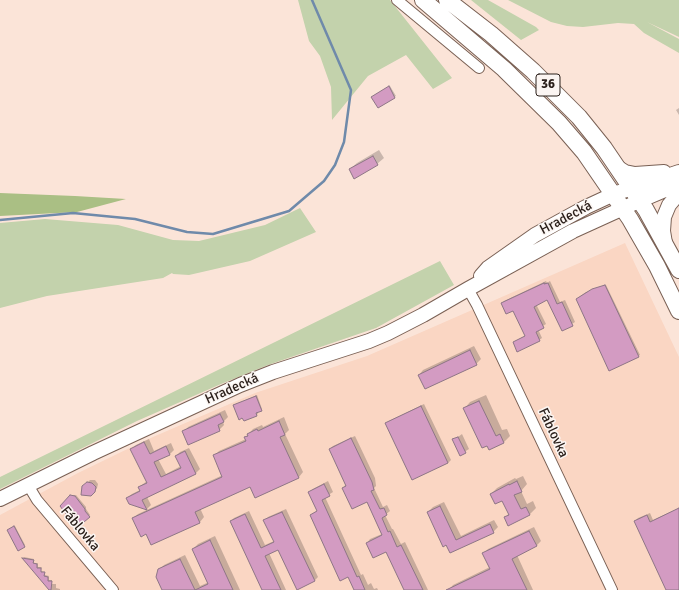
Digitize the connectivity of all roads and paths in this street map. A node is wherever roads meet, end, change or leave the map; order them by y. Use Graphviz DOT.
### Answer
graph roads {
  1 [pos="397,0"];
  2 [pos="423,0"];
  3 [pos="447,0"];
  4 [pos="479,68"];
  5 [pos="617,167"];
  6 [pos="678,176"];
  7 [pos="679,193"];
  8 [pos="635,194"];
  9 [pos="619,201"];
  10 [pos="666,245"];
  11 [pos="679,270"];
  12 [pos="468,289"];
  13 [pos="679,311"];
  14 [pos="28,485"];
  15 [pos="0,499"];
  16 [pos="113,590"];
  17 [pos="612,590"];
  1 -- 4 [label="street"];
  2 -- 9 [label="main road, 36"];
  3 -- 5 [label="main road, 36"];
  5 -- 6 [label="main road"];
  5 -- 8 [label="main road, 36"];
  6 -- 8 [label="main road, Hradecká"];
  7 -- 10 [label="main road"];
  8 -- 9 [label="main road, Hradecká"];
  8 -- 10 [label="main road, 36"];
  9 -- 12 [label="main road, Hradecká"];
  9 -- 13 [label="main road, 36"];
  10 -- 11 [label="main road, 36"];
  12 -- 14 [label="main road, Hradecká"];
  12 -- 17 [label="street, Fáblovka"];
  14 -- 15 [label="main road, Hradecká"];
  14 -- 16 [label="street, Fáblovka"];
}
